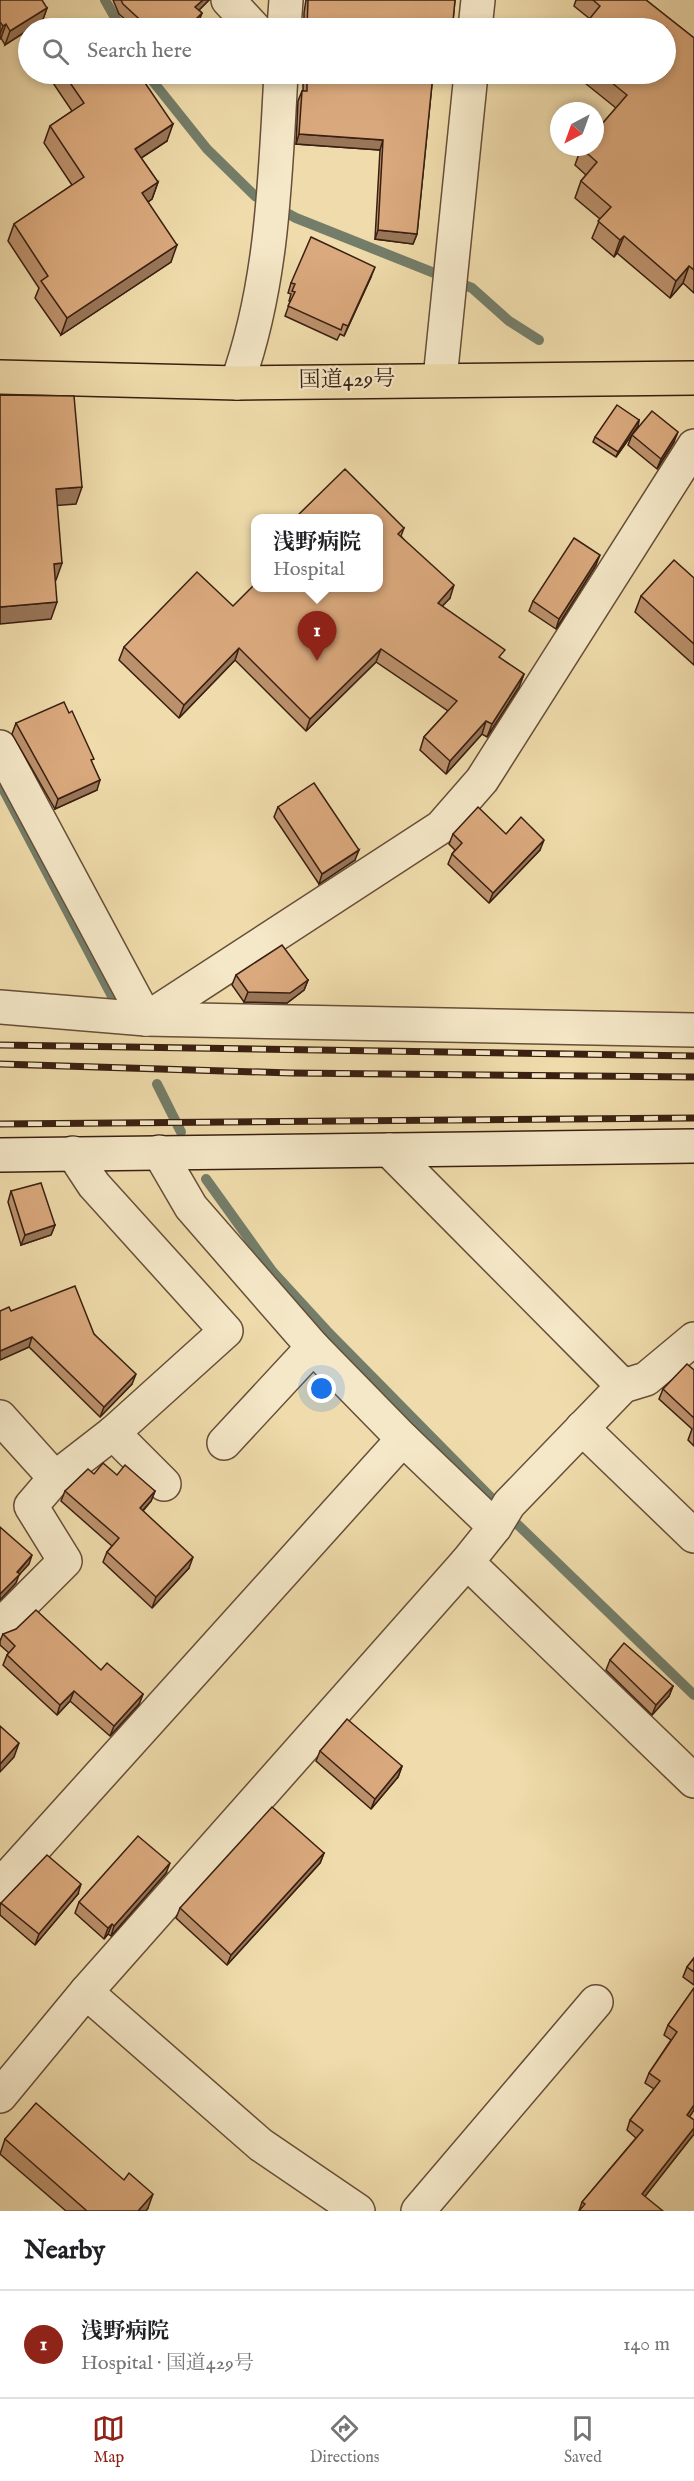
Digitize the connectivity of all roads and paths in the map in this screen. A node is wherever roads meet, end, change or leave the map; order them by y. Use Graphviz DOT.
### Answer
graph roads {
  1 [pos="228,0"];
  2 [pos="286,0"];
  3 [pos="478,0"];
  4 [pos="245,18"];
  5 [pos="285,18"];
  6 [pos="476,18"];
  7 [pos="280,84"];
  8 [pos="470,84"];
  9 [pos="0,377"];
  10 [pos="694,378"];
  11 [pos="440,379"];
  12 [pos="237,383"];
  13 [pos="694,446"];
  14 [pos="0,747"];
  15 [pos="0,1007"];
  16 [pos="147,1019"];
  17 [pos="694,1030"];
  18 [pos="694,1146"];
  19 [pos="389,1150"];
  20 [pos="159,1152"];
  21 [pos="73,1153"];
  22 [pos="0,1155"];
  23 [pos="694,1339"];
  24 [pos="313,1347"];
  25 [pos="623,1386"];
  26 [pos="0,1417"];
  27 [pos="582,1428"];
  28 [pos="113,1433"];
  29 [pos="403,1440"];
  30 [pos="224,1443"];
  31 [pos="55,1478"];
  32 [pos="164,1484"];
  33 [pos="501,1517"];
  34 [pos="694,1536"];
  35 [pos="467,1562"];
  36 [pos="0,1626"];
  37 [pos="694,1781"];
  38 [pos="0,1886"];
  39 [pos="86,1992"];
  40 [pos="596,2002"];
  41 [pos="0,2096"];
  42 [pos="358,2211"];
  43 [pos="418,2211"];
  1 -- 4 [label="street"];
  2 -- 5 [label="street"];
  3 -- 6 [label="street"];
  7 -- 12 [label="street"];
  8 -- 11 [label="street"];
  9 -- 12 [label="highway, 国道429号"];
  10 -- 11 [label="highway, 国道429号"];
  11 -- 12 [label="highway, 国道429号"];
  13 -- 16 [label="street"];
  14 -- 16 [label="street"];
  15 -- 16 [label="street"];
  16 -- 17 [label="street"];
  18 -- 19 [label="street"];
  19 -- 20 [label="street"];
  19 -- 25 [label="street"];
  20 -- 21 [label="street"];
  20 -- 24 [label="street"];
  21 -- 22 [label="street"];
  21 -- 28 [label="street"];
  23 -- 25 [label="street"];
  24 -- 29 [label="street"];
  24 -- 30 [label="street"];
  25 -- 27 [label="street"];
  26 -- 31 [label="street"];
  27 -- 33 [label="street"];
  27 -- 34 [label="street"];
  28 -- 31 [label="street"];
  28 -- 32 [label="street"];
  29 -- 33 [label="street"];
  29 -- 38 [label="street"];
  31 -- 36 [label="street"];
  33 -- 35 [label="street"];
  35 -- 37 [label="street"];
  35 -- 39 [label="street"];
  39 -- 41 [label="street"];
  39 -- 42 [label="street"];
  40 -- 43 [label="street"];
}
